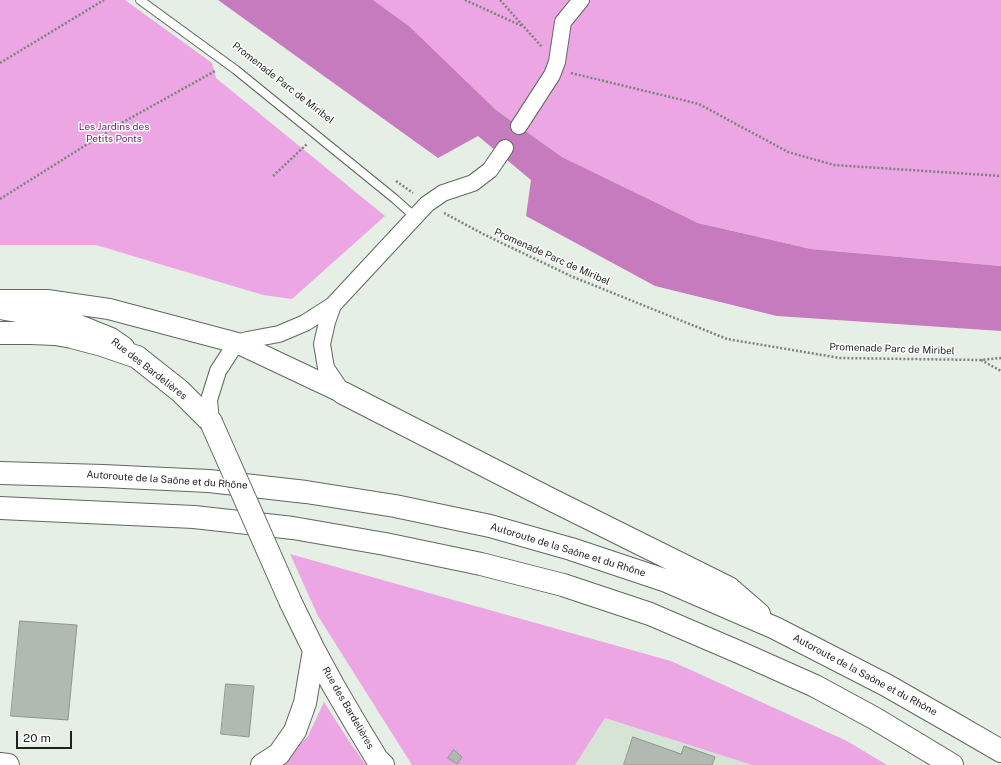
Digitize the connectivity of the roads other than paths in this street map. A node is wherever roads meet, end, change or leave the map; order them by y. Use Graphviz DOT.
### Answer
graph roads {
  1 [pos="140,0"];
  2 [pos="581,0"];
  3 [pos="519,126"];
  4 [pos="505,148"];
  5 [pos="415,217"];
  6 [pos="0,300"];
  7 [pos="333,305"];
  8 [pos="0,309"];
  9 [pos="0,333"];
  10 [pos="237,343"];
  11 [pos="137,357"];
  12 [pos="343,393"];
  13 [pos="211,422"];
  14 [pos="0,473"];
  15 [pos="0,508"];
  16 [pos="775,628"];
  17 [pos="314,650"];
  18 [pos="1001,751"];
  19 [pos="0,764"];
  20 [pos="8,765"];
  21 [pos="262,765"];
  22 [pos="383,765"];
  23 [pos="952,765"];
  1 -- 5 [label="lane"];
  2 -- 3 [label="street"];
  4 -- 5 [label="street"];
  5 -- 7 [label="street"];
  6 -- 10 [label="street"];
  7 -- 10 [label="street"];
  7 -- 12 [label="street"];
  8 -- 11 [label="street, Rue des Bardelières"];
  9 -- 11 [label="main road"];
  10 -- 12 [label="street"];
  10 -- 13 [label="street"];
  11 -- 13 [label="main road, Rue des Bardelières"];
  12 -- 16 [label="main road"];
  13 -- 17 [label="main road, Rue des Bardelières, bridge"];
  14 -- 16 [label="main road, Autoroute de la Saône et du Rhône"];
  15 -- 23 [label="main road"];
  16 -- 18 [label="main road, Autoroute de la Saône et du Rhône"];
  17 -- 21 [label="main road, Rue des Bardelières"];
  17 -- 22 [label="main road, Rue des Bardelières"];
  19 -- 20 [label="main road"];
}
